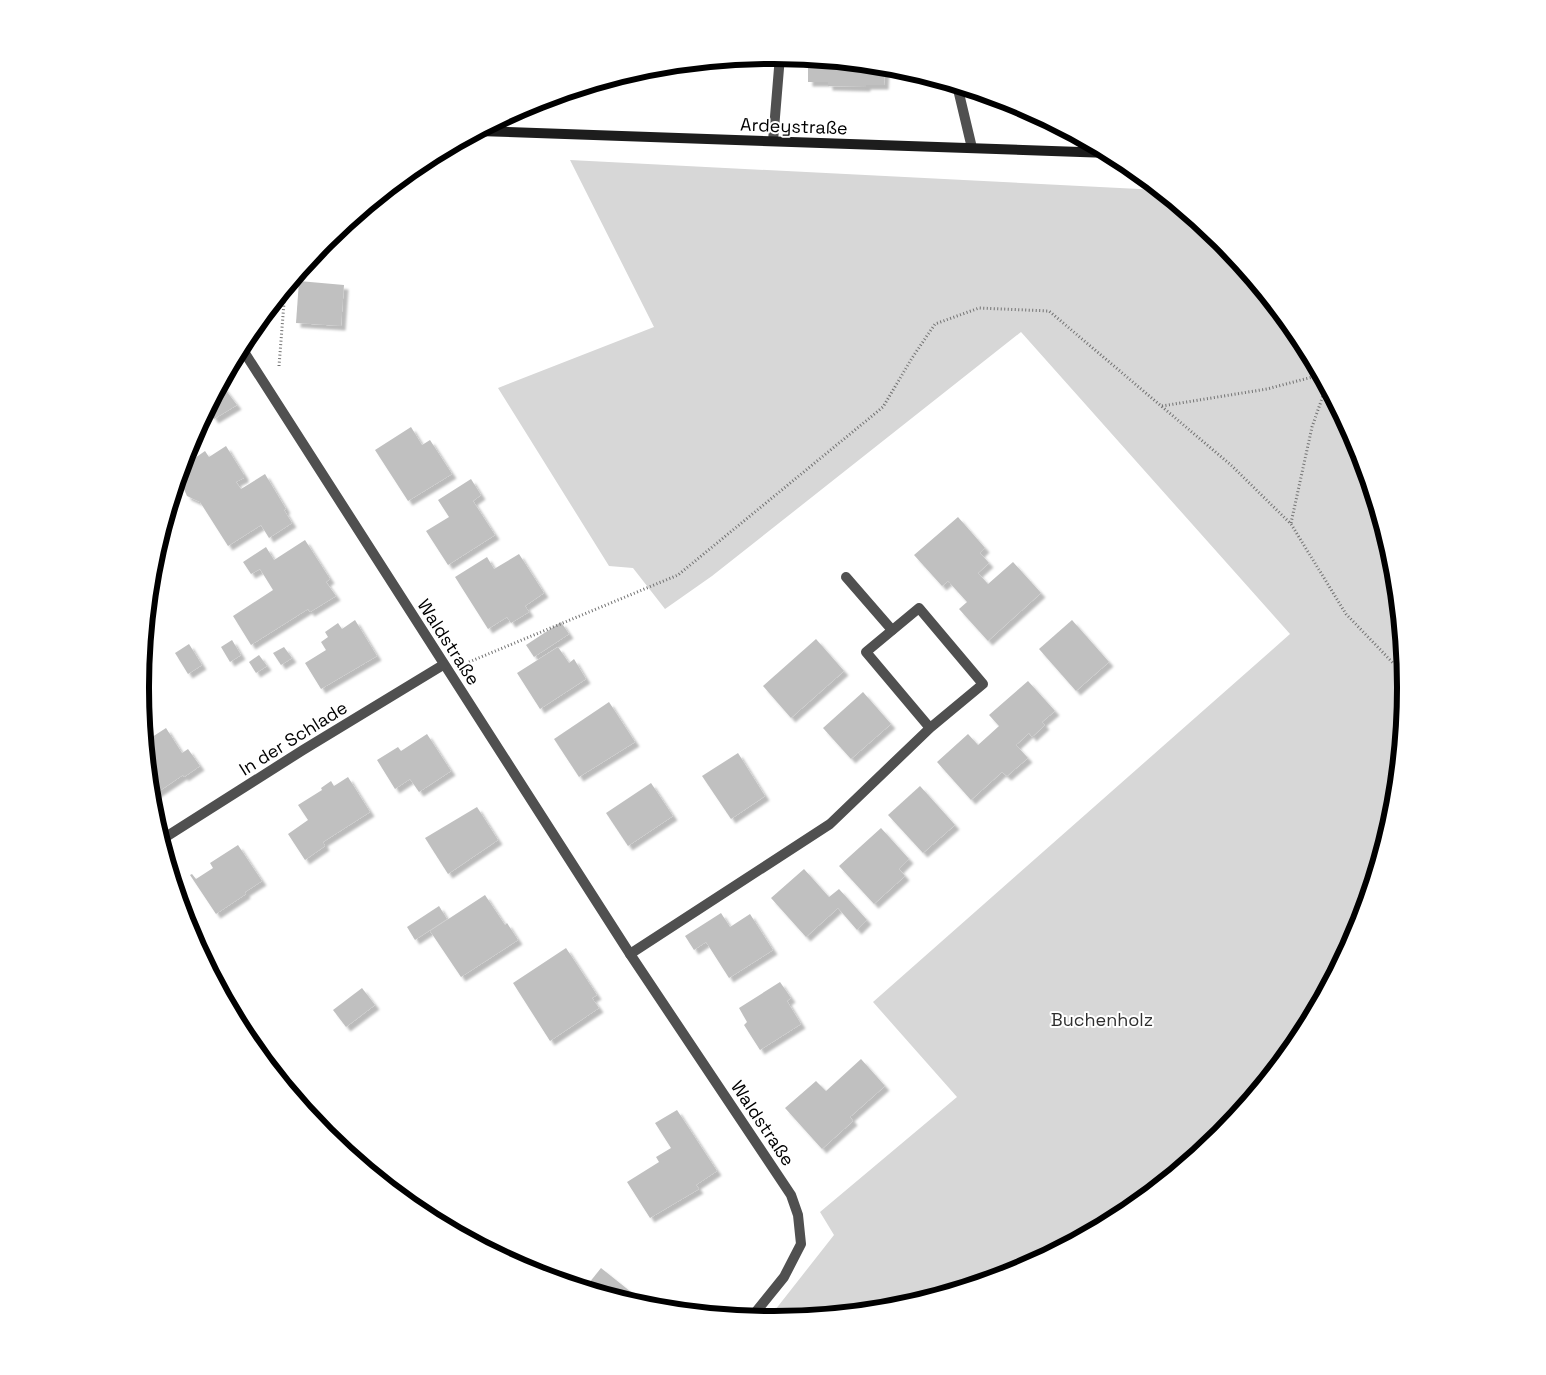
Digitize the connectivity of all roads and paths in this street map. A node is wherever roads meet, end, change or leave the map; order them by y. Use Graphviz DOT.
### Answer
graph roads {
  1 [pos="779,64"];
  2 [pos="958,92"];
  3 [pos="491,131"];
  4 [pos="773,141"];
  5 [pos="972,148"];
  6 [pos="1094,152"];
  7 [pos="284,300"];
  8 [pos="246,355"];
  9 [pos="1313,377"];
  10 [pos="1323,395"];
  11 [pos="276,401"];
  12 [pos="1162,406"];
  13 [pos="1291,524"];
  14 [pos="846,577"];
  15 [pos="892,630"];
  16 [pos="1396,664"];
  17 [pos="446,668"];
  18 [pos="930,728"];
  19 [pos="168,836"];
  20 [pos="630,954"];
  21 [pos="757,1311"];
  1 -- 4 [label="street"];
  2 -- 5 [label="street"];
  3 -- 4 [label="main road, Ardeystraße"];
  4 -- 5 [label="main road, Ardeystraße"];
  5 -- 6 [label="main road, Ardeystraße"];
  7 -- 11 [label="path"];
  8 -- 11 [label="street, Waldstraße"];
  9 -- 12 [label="path"];
  10 -- 13 [label="path"];
  11 -- 17 [label="street, Waldstraße"];
  12 -- 13 [label="path"];
  12 -- 17 [label="path"];
  13 -- 16 [label="path"];
  14 -- 15 [label="street"];
  15 -- 18 [label="street"];
  15 -- 18 [label="street"];
  17 -- 19 [label="street, In der Schlade"];
  17 -- 20 [label="street, Waldstraße"];
  18 -- 20 [label="street"];
  20 -- 21 [label="street, Waldstraße"];
}
